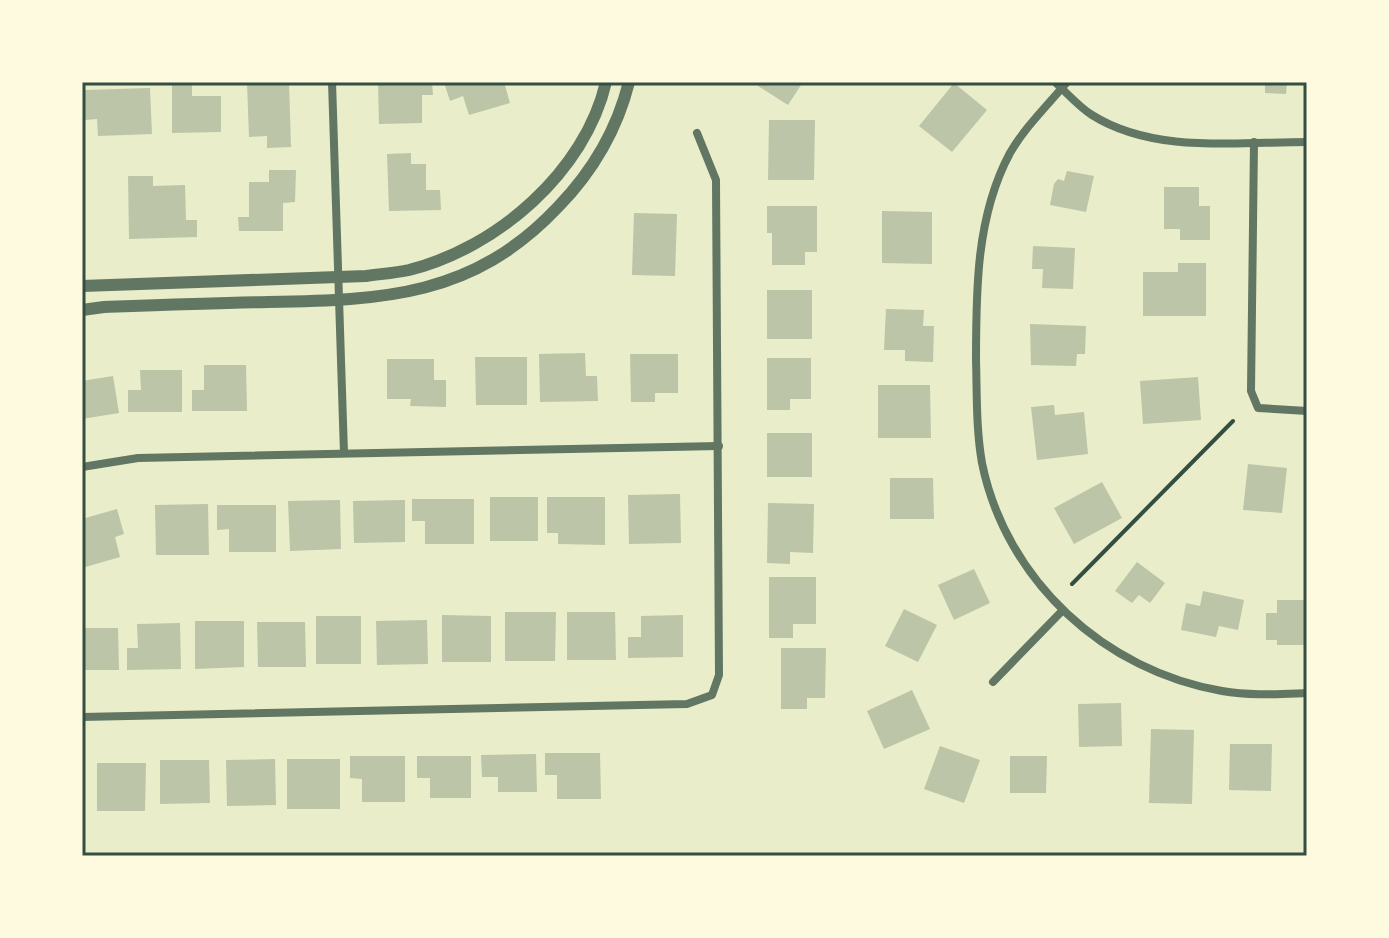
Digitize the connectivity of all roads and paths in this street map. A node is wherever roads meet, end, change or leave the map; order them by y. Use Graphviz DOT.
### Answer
graph roads {
  1 [pos="332,82"];
  2 [pos="606,82"];
  3 [pos="629,82"];
  4 [pos="1061,84"];
  5 [pos="697,133"];
  6 [pos="1254,142"];
  7 [pos="1307,142"];
  8 [pos="340,277"];
  9 [pos="82,286"];
  10 [pos="341,301"];
  11 [pos="82,310"];
  12 [pos="1307,411"];
  13 [pos="1233,421"];
  14 [pos="719,446"];
  15 [pos="344,453"];
  16 [pos="82,467"];
  17 [pos="1072,584"];
  18 [pos="1062,611"];
  19 [pos="993,682"];
  20 [pos="1307,693"];
  21 [pos="82,717"];
  1 -- 8 [label="street"];
  2 -- 8 [label="street"];
  3 -- 10 [label="street"];
  4 -- 6 [label="street"];
  4 -- 18 [label="street"];
  5 -- 14 [label="street"];
  6 -- 7 [label="street"];
  6 -- 12 [label="street"];
  8 -- 9 [label="street"];
  8 -- 10 [label="street"];
  10 -- 11 [label="street"];
  10 -- 15 [label="street"];
  13 -- 17 [label="path"];
  14 -- 15 [label="street"];
  14 -- 21 [label="street"];
  15 -- 16 [label="street"];
  18 -- 19 [label="street"];
  18 -- 20 [label="street"];
}
